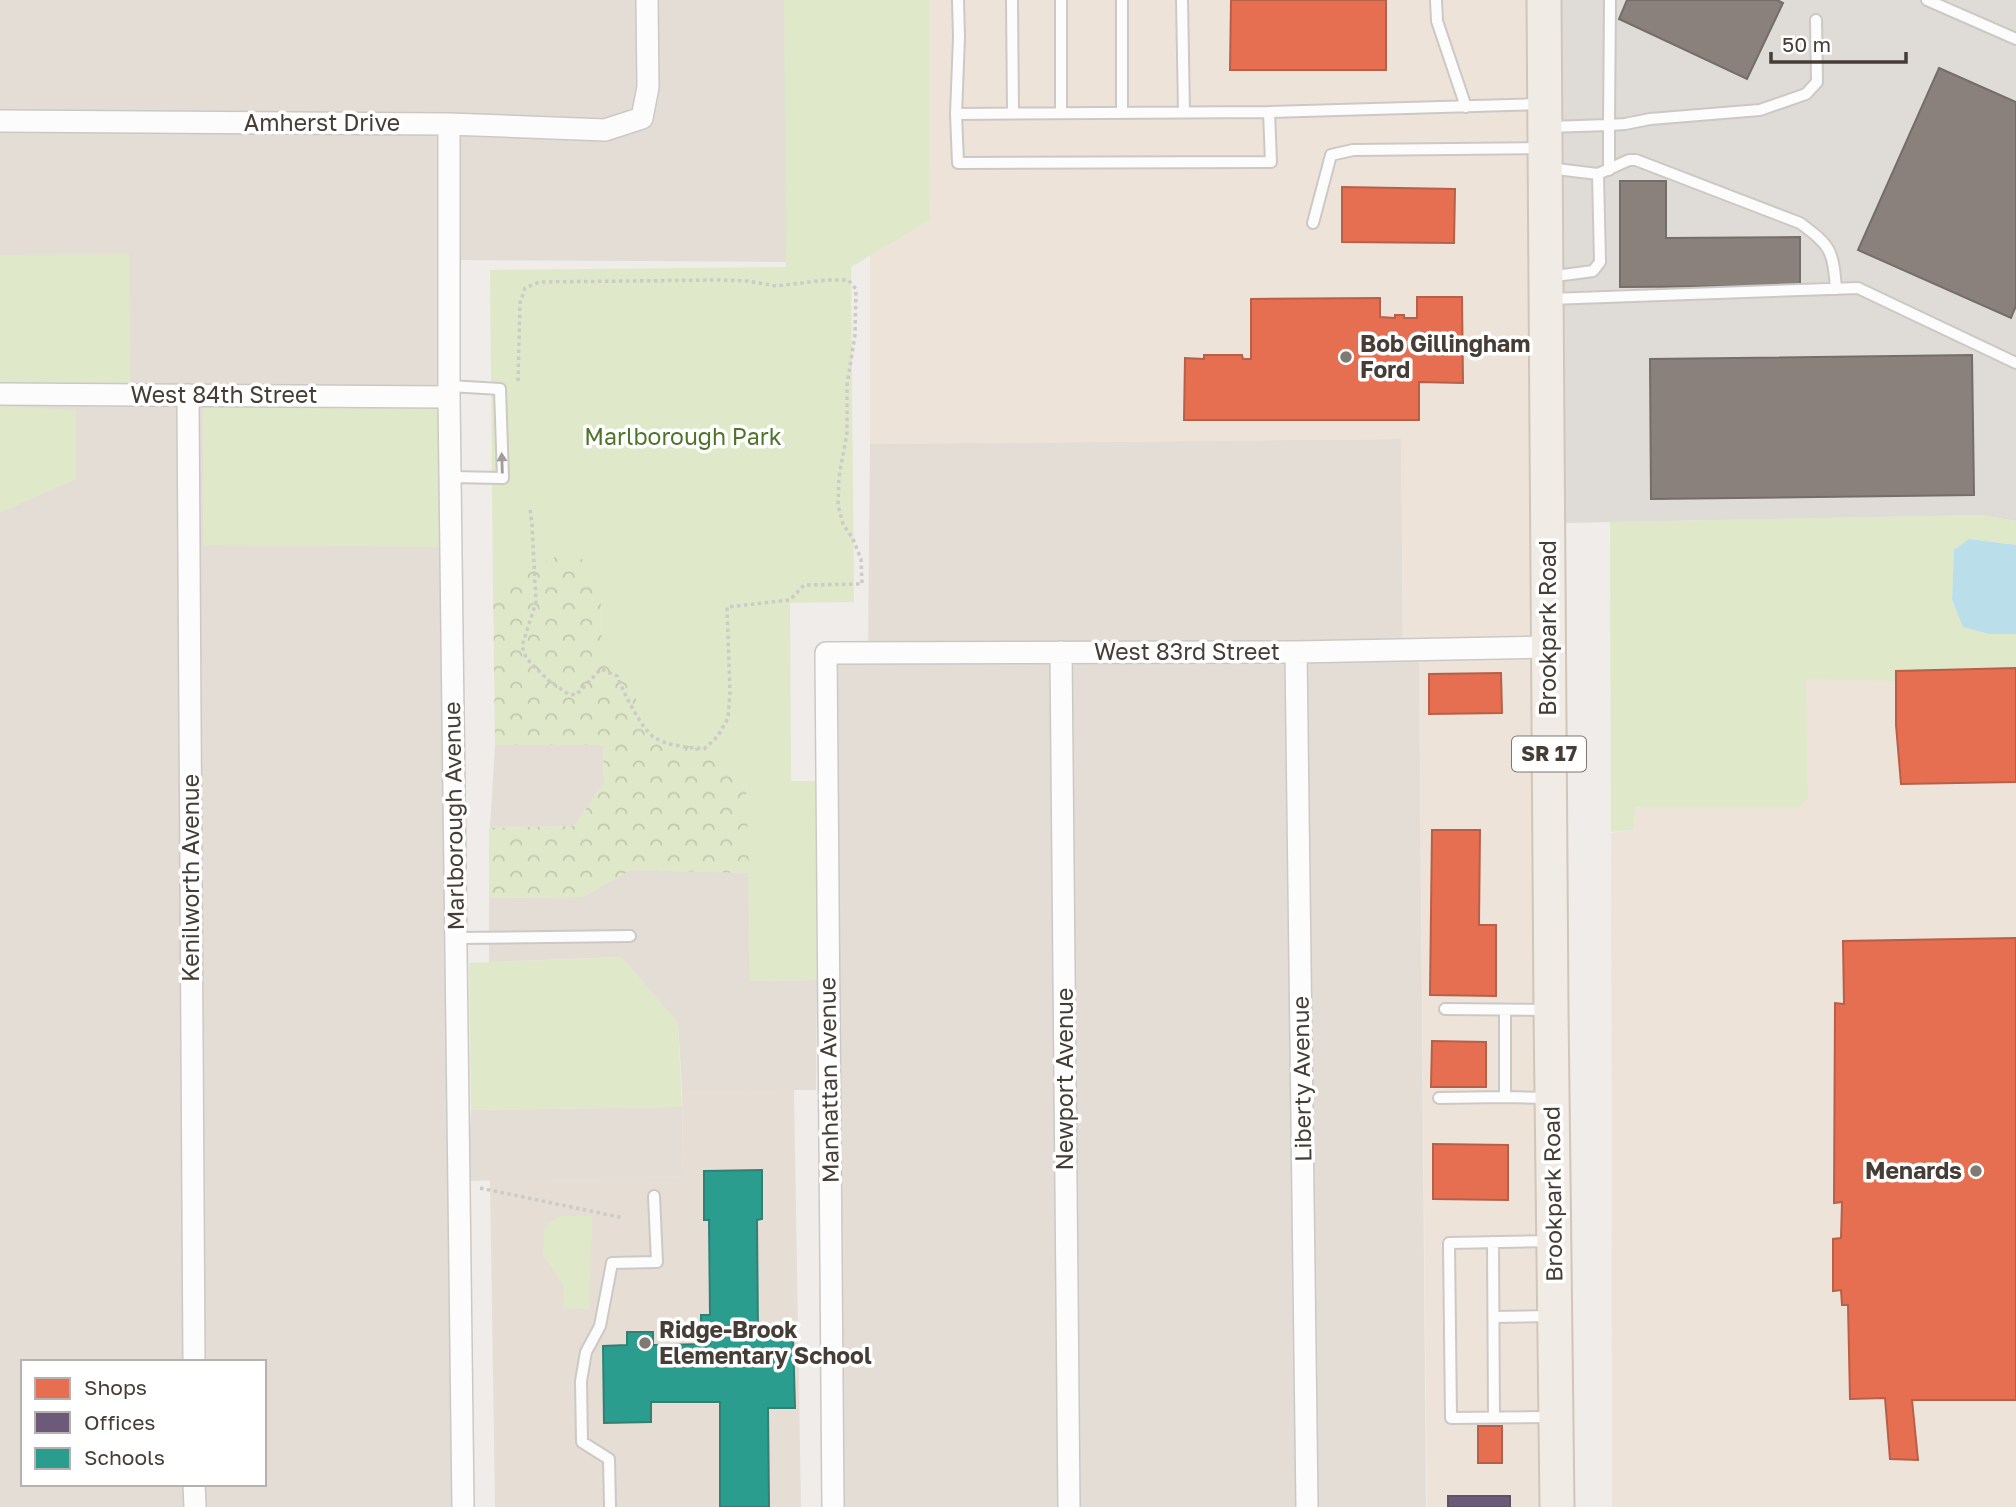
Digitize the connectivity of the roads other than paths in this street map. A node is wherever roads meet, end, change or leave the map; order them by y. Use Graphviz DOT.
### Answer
graph roads {
  1 [pos="647,0"];
  2 [pos="958,0"];
  3 [pos="1012,0"];
  4 [pos="1061,0"];
  5 [pos="1122,0"];
  6 [pos="1182,0"];
  7 [pos="1436,0"];
  8 [pos="1544,0"];
  9 [pos="1610,0"];
  10 [pos="1927,0"];
  11 [pos="1816,20"];
  12 [pos="2016,39"];
  13 [pos="1466,107"];
  14 [pos="1184,112"];
  15 [pos="1269,112"];
  16 [pos="1013,113"];
  17 [pos="1061,113"];
  18 [pos="1122,113"];
  19 [pos="956,114"];
  20 [pos="0,121"];
  21 [pos="449,124"];
  22 [pos="1609,125"];
  23 [pos="1545,137"];
  24 [pos="1603,172"];
  25 [pos="1313,223"];
  26 [pos="1546,288"];
  27 [pos="1836,289"];
  28 [pos="2016,363"];
  29 [pos="449,392"];
  30 [pos="0,394"];
  31 [pos="188,395"];
  32 [pos="450,477"];
  33 [pos="1548,647"];
  34 [pos="1061,652"];
  35 [pos="1296,652"];
  36 [pos="825,653"];
  37 [pos="630,936"];
  38 [pos="456,938"];
  39 [pos="1445,1009"];
  40 [pos="1505,1010"];
  41 [pos="1551,1010"];
  42 [pos="1505,1097"];
  43 [pos="1439,1098"];
  44 [pos="1552,1098"];
  45 [pos="654,1196"];
  46 [pos="1553,1241"];
  47 [pos="1493,1242"];
  48 [pos="1555,1315"];
  49 [pos="1494,1317"];
  50 [pos="194,1360"];
  51 [pos="1556,1417"];
  52 [pos="1494,1418"];
  53 [pos="194,1486"];
  54 [pos="194,1507"];
  55 [pos="463,1507"];
  56 [pos="610,1507"];
  57 [pos="833,1507"];
  58 [pos="1069,1507"];
  59 [pos="1307,1507"];
  60 [pos="1557,1507"];
  1 -- 21 [label="street, Amherst Drive"];
  2 -- 19 [label="lane"];
  3 -- 16 [label="lane"];
  4 -- 17 [label="lane"];
  5 -- 18 [label="lane"];
  6 -- 14 [label="lane"];
  7 -- 13 [label="lane"];
  8 -- 23 [label="main road, Brookpark Road / SR 17"];
  9 -- 22 [label="lane"];
  10 -- 12 [label="lane"];
  11 -- 22 [label="lane"];
  13 -- 15 [label="lane"];
  13 -- 23 [label="lane"];
  14 -- 15 [label="lane"];
  14 -- 18 [label="lane"];
  15 -- 19 [label="lane"];
  16 -- 17 [label="lane"];
  16 -- 19 [label="lane"];
  17 -- 18 [label="lane"];
  20 -- 21 [label="street, Amherst Drive"];
  21 -- 29 [label="street, Marlborough Avenue"];
  22 -- 23 [label="lane"];
  22 -- 24 [label="lane"];
  23 -- 24 [label="lane"];
  23 -- 25 [label="lane"];
  23 -- 26 [label="main road, Brookpark Road / SR 17"];
  24 -- 26 [label="lane"];
  24 -- 27 [label="lane"];
  26 -- 27 [label="lane"];
  26 -- 33 [label="main road, Brookpark Road / SR 17"];
  27 -- 28 [label="lane"];
  29 -- 31 [label="street, West 84th Street"];
  29 -- 32 [label="street, Marlborough Avenue"];
  32 -- 29 [label="lane, one-way"];
  30 -- 31 [label="street, West 84th Street"];
  31 -- 50 [label="street, Kenilworth Avenue"];
  32 -- 38 [label="street, Marlborough Avenue"];
  33 -- 35 [label="street, West 83rd Street"];
  33 -- 41 [label="main road, Brookpark Road / SR 17"];
  34 -- 35 [label="street, West 83rd Street"];
  34 -- 36 [label="street, West 83rd Street"];
  34 -- 58 [label="street, Newport Avenue"];
  35 -- 59 [label="street, Liberty Avenue"];
  36 -- 57 [label="street, Manhattan Avenue"];
  37 -- 38 [label="lane"];
  38 -- 55 [label="street, Marlborough Avenue"];
  39 -- 40 [label="lane"];
  40 -- 41 [label="lane"];
  40 -- 42 [label="lane"];
  41 -- 44 [label="main road, Brookpark Road / SR 17"];
  42 -- 43 [label="lane"];
  42 -- 44 [label="lane"];
  44 -- 46 [label="main road, Brookpark Road / SR 17"];
  45 -- 56 [label="lane"];
  46 -- 47 [label="lane"];
  46 -- 48 [label="main road, Brookpark Road / SR 17"];
  47 -- 49 [label="lane"];
  47 -- 52 [label="lane"];
  48 -- 49 [label="lane"];
  48 -- 51 [label="main road, Brookpark Road / SR 17"];
  49 -- 52 [label="lane"];
  51 -- 52 [label="lane"];
  51 -- 60 [label="main road, Brookpark Road / SR 17"];
  53 -- 54 [label="street"];
}
